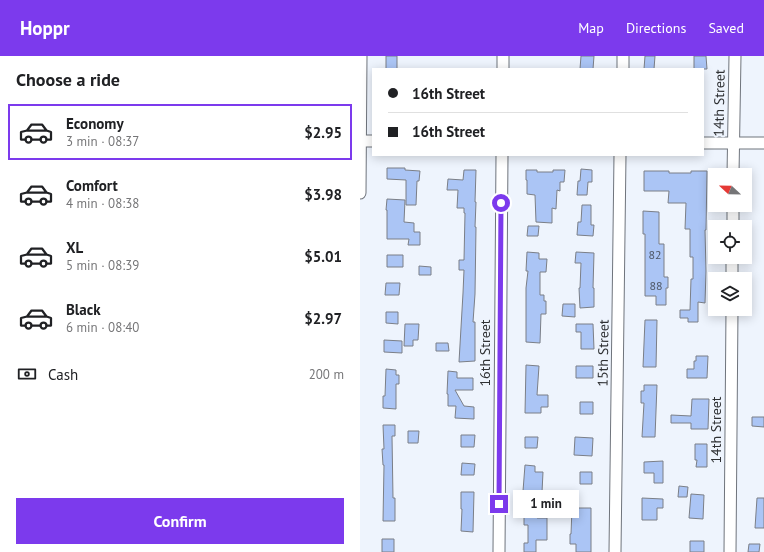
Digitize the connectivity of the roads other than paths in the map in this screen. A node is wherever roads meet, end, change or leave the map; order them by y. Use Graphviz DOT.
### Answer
graph roads {
  1 [pos="361,56"];
  2 [pos="503,56"];
  3 [pos="624,56"];
  4 [pos="735,56"];
  5 [pos="503,68"];
  6 [pos="623,68"];
  7 [pos="360,141"];
  8 [pos="372,142"];
  9 [pos="704,143"];
  10 [pos="764,143"];
  11 [pos="733,144"];
  12 [pos="502,156"];
  13 [pos="620,156"];
  14 [pos="733,168"];
  15 [pos="360,193"];
  16 [pos="732,316"];
  17 [pos="499,552"];
  18 [pos="615,552"];
  19 [pos="730,552"];
  1 -- 7 [label="street"];
  2 -- 5 [label="street"];
  3 -- 6 [label="street"];
  4 -- 11 [label="street, 14th Street"];
  7 -- 8 [label="street"];
  7 -- 15 [label="street"];
  9 -- 11 [label="street"];
  10 -- 11 [label="street"];
  11 -- 14 [label="street, 14th Street"];
  12 -- 17 [label="street, 16th Street"];
  13 -- 18 [label="street, 15th Street"];
  16 -- 19 [label="street, 14th Street"];
}
